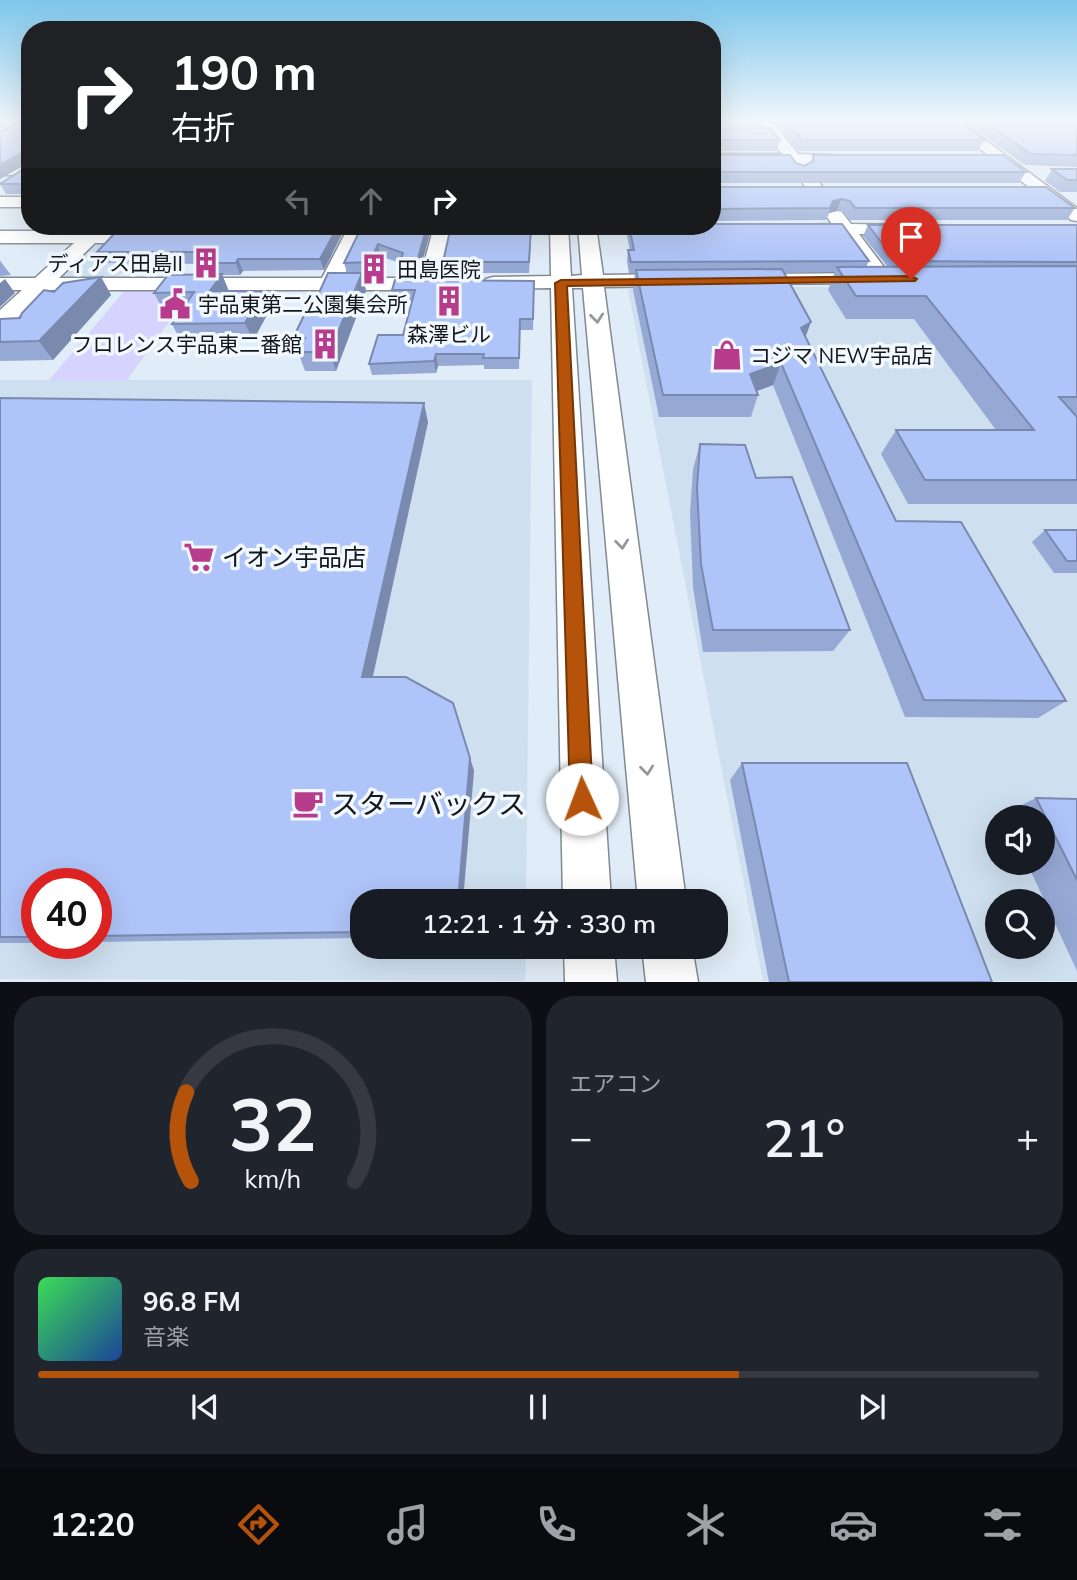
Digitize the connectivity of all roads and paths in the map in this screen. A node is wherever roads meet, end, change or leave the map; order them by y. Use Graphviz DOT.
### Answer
graph roads {
  1 [pos="798,166"];
  2 [pos="1011,166"];
  3 [pos="0,170"];
  4 [pos="21,170"];
  5 [pos="21,176"];
  6 [pos="1043,182"];
  7 [pos="0,190"];
  8 [pos="790,191"];
  9 [pos="816,191"];
  10 [pos="843,191"];
  11 [pos="1017,191"];
  12 [pos="0,202"];
  13 [pos="21,202"];
  14 [pos="1072,224"];
  15 [pos="789,229"];
  16 [pos="844,229"];
  17 [pos="926,229"];
  18 [pos="39,235"];
  19 [pos="94,235"];
  20 [pos="143,235"];
  21 [pos="354,235"];
  22 [pos="441,235"];
  23 [pos="576,235"];
  24 [pos="580,235"];
  25 [pos="0,237"];
  26 [pos="173,237"];
  27 [pos="254,263"];
  28 [pos="688,280"];
  29 [pos="730,280"];
  30 [pos="593,282"];
  31 [pos="330,283"];
  32 [pos="561,283"];
  33 [pos="0,284"];
  34 [pos="41,284"];
  35 [pos="240,284"];
  36 [pos="429,284"];
  37 [pos="0,322"];
  38 [pos="586,889"];
  39 [pos="661,889"];
  40 [pos="590,959"];
  41 [pos="669,959"];
  42 [pos="591,982"];
  43 [pos="672,982"];
  1 -- 9 [label="street"];
  2 -- 6 [label="street"];
  3 -- 4 [label="street"];
  5 -- 7 [label="street"];
  6 -- 11 [label="street"];
  6 -- 14 [label="street"];
  8 -- 9 [label="street"];
  9 -- 10 [label="street"];
  9 -- 16 [label="street"];
  12 -- 13 [label="street"];
  15 -- 16 [label="street"];
  16 -- 17 [label="street"];
  16 -- 29 [label="street"];
  18 -- 25 [label="street"];
  19 -- 34 [label="street"];
  20 -- 26 [label="street"];
  21 -- 31 [label="street"];
  22 -- 36 [label="street"];
  23 -- 32 [label="street"];
  24 -- 30 [label="street"];
  27 -- 35 [label="street"];
  28 -- 30 [label="street"];
  30 -- 32 [label="street"];
  30 -- 39 [label="street, one-way"];
  31 -- 35 [label="street"];
  31 -- 36 [label="street"];
  32 -- 36 [label="street"];
  32 -- 38 [label="street"];
  33 -- 34 [label="street"];
  34 -- 35 [label="street"];
  34 -- 37 [label="street"];
  40 -- 42 [label="street"];
  41 -- 43 [label="street"];
}
